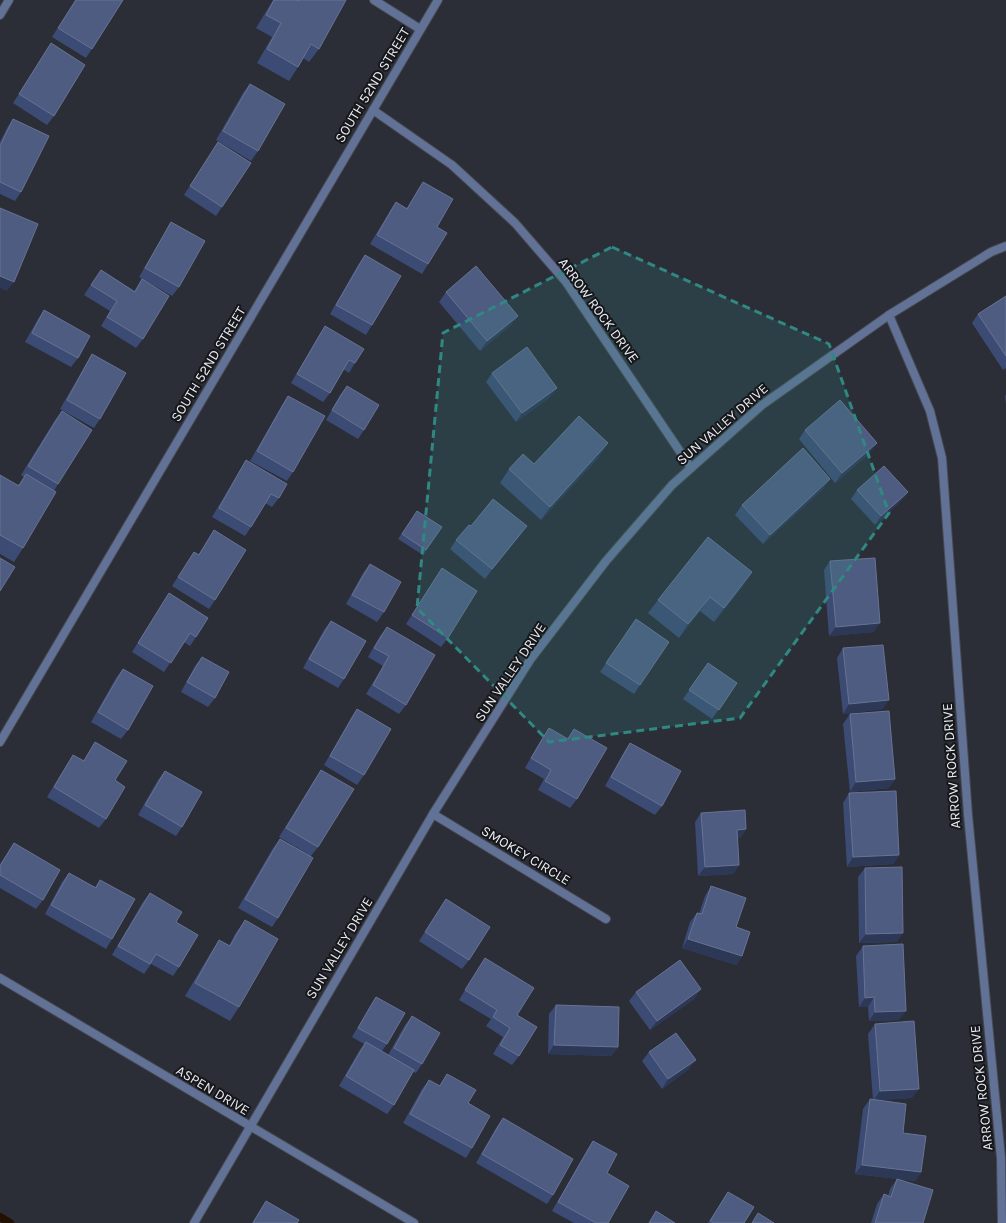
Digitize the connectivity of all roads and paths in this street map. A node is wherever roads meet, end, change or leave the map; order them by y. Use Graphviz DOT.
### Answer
graph roads {
  1 [pos="9,0"];
  2 [pos="374,0"];
  3 [pos="438,0"];
  4 [pos="0,15"];
  5 [pos="420,29"];
  6 [pos="373,110"];
  7 [pos="1006,246"];
  8 [pos="889,315"];
  9 [pos="691,468"];
  10 [pos="0,742"];
  11 [pos="433,814"];
  12 [pos="606,919"];
  13 [pos="0,978"];
  14 [pos="249,1127"];
  15 [pos="1003,1221"];
  16 [pos="194,1223"];
  17 [pos="414,1223"];
  1 -- 4 [label="street"];
  2 -- 5 [label="street"];
  3 -- 5 [label="street, SOUTH 52ND STREET"];
  5 -- 6 [label="street, SOUTH 52ND STREET"];
  6 -- 9 [label="street, ARROW ROCK DRIVE"];
  6 -- 10 [label="street, SOUTH 52ND STREET"];
  7 -- 8 [label="street, SUN VALLEY DRIVE"];
  8 -- 9 [label="street, SUN VALLEY DRIVE"];
  8 -- 15 [label="street, ARROW ROCK DRIVE"];
  9 -- 11 [label="street, SUN VALLEY DRIVE"];
  11 -- 12 [label="street, SMOKEY CIRCLE"];
  11 -- 14 [label="street, SUN VALLEY DRIVE"];
  13 -- 14 [label="street, ASPEN DRIVE"];
  14 -- 16 [label="street, SUN VALLEY DRIVE"];
  14 -- 17 [label="street, ASPEN DRIVE"];
}
